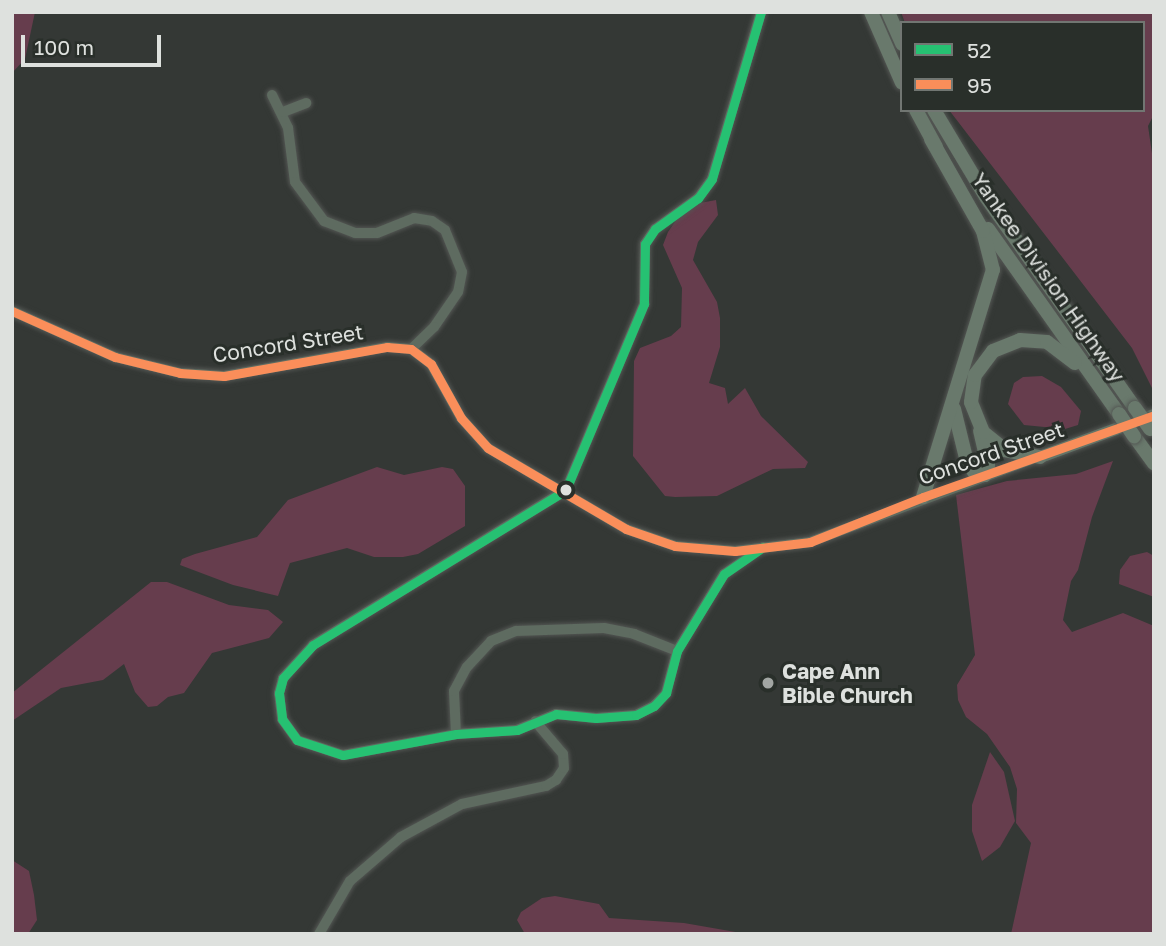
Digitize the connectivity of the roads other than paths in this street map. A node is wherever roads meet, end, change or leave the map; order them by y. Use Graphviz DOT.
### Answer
graph roads {
  1 [pos="761,12"];
  2 [pos="871,12"];
  3 [pos="888,12"];
  4 [pos="900,39"];
  5 [pos="900,78"];
  6 [pos="272,95"];
  7 [pos="306,103"];
  8 [pos="283,112"];
  9 [pos="917,112"];
  10 [pos="935,112"];
  11 [pos="931,139"];
  12 [pos="12,311"];
  13 [pos="411,349"];
  14 [pos="954,404"];
  15 [pos="1119,414"];
  16 [pos="978,425"];
  17 [pos="1153,429"];
  18 [pos="1040,457"];
  19 [pos="1154,464"];
  20 [pos="985,475"];
  21 [pos="566,490"];
  22 [pos="923,497"];
  23 [pos="764,548"];
  24 [pos="677,651"];
  25 [pos="535,720"];
  26 [pos="456,734"];
  27 [pos="319,934"];
  1 -- 21 [label="street"];
  2 -- 5 [label="highway"];
  3 -- 4 [label="highway"];
  6 -- 8 [label="street"];
  7 -- 8 [label="street"];
  8 -- 13 [label="street"];
  9 -- 11 [label="highway, Yankee Division Highway"];
  10 -- 17 [label="highway, Yankee Division Highway, bridge"];
  11 -- 14 [label="highway"];
  11 -- 15 [label="highway, Yankee Division Highway"];
  12 -- 13 [label="street, Concord Street"];
  13 -- 21 [label="street, Concord Street"];
  14 -- 20 [label="highway"];
  14 -- 22 [label="highway"];
  15 -- 16 [label="highway"];
  15 -- 19 [label="highway, Yankee Division Highway, bridge"];
  16 -- 18 [label="highway"];
  16 -- 20 [label="highway"];
  17 -- 18 [label="main road, Concord Street"];
  18 -- 20 [label="street, Concord Street"];
  20 -- 22 [label="street, Concord Street"];
  21 -- 23 [label="street, Concord Street"];
  21 -- 26 [label="street"];
  22 -- 23 [label="street, Concord Street"];
  23 -- 24 [label="street"];
  24 -- 25 [label="street"];
  24 -- 26 [label="street"];
  25 -- 26 [label="street"];
  25 -- 27 [label="street"];
}
